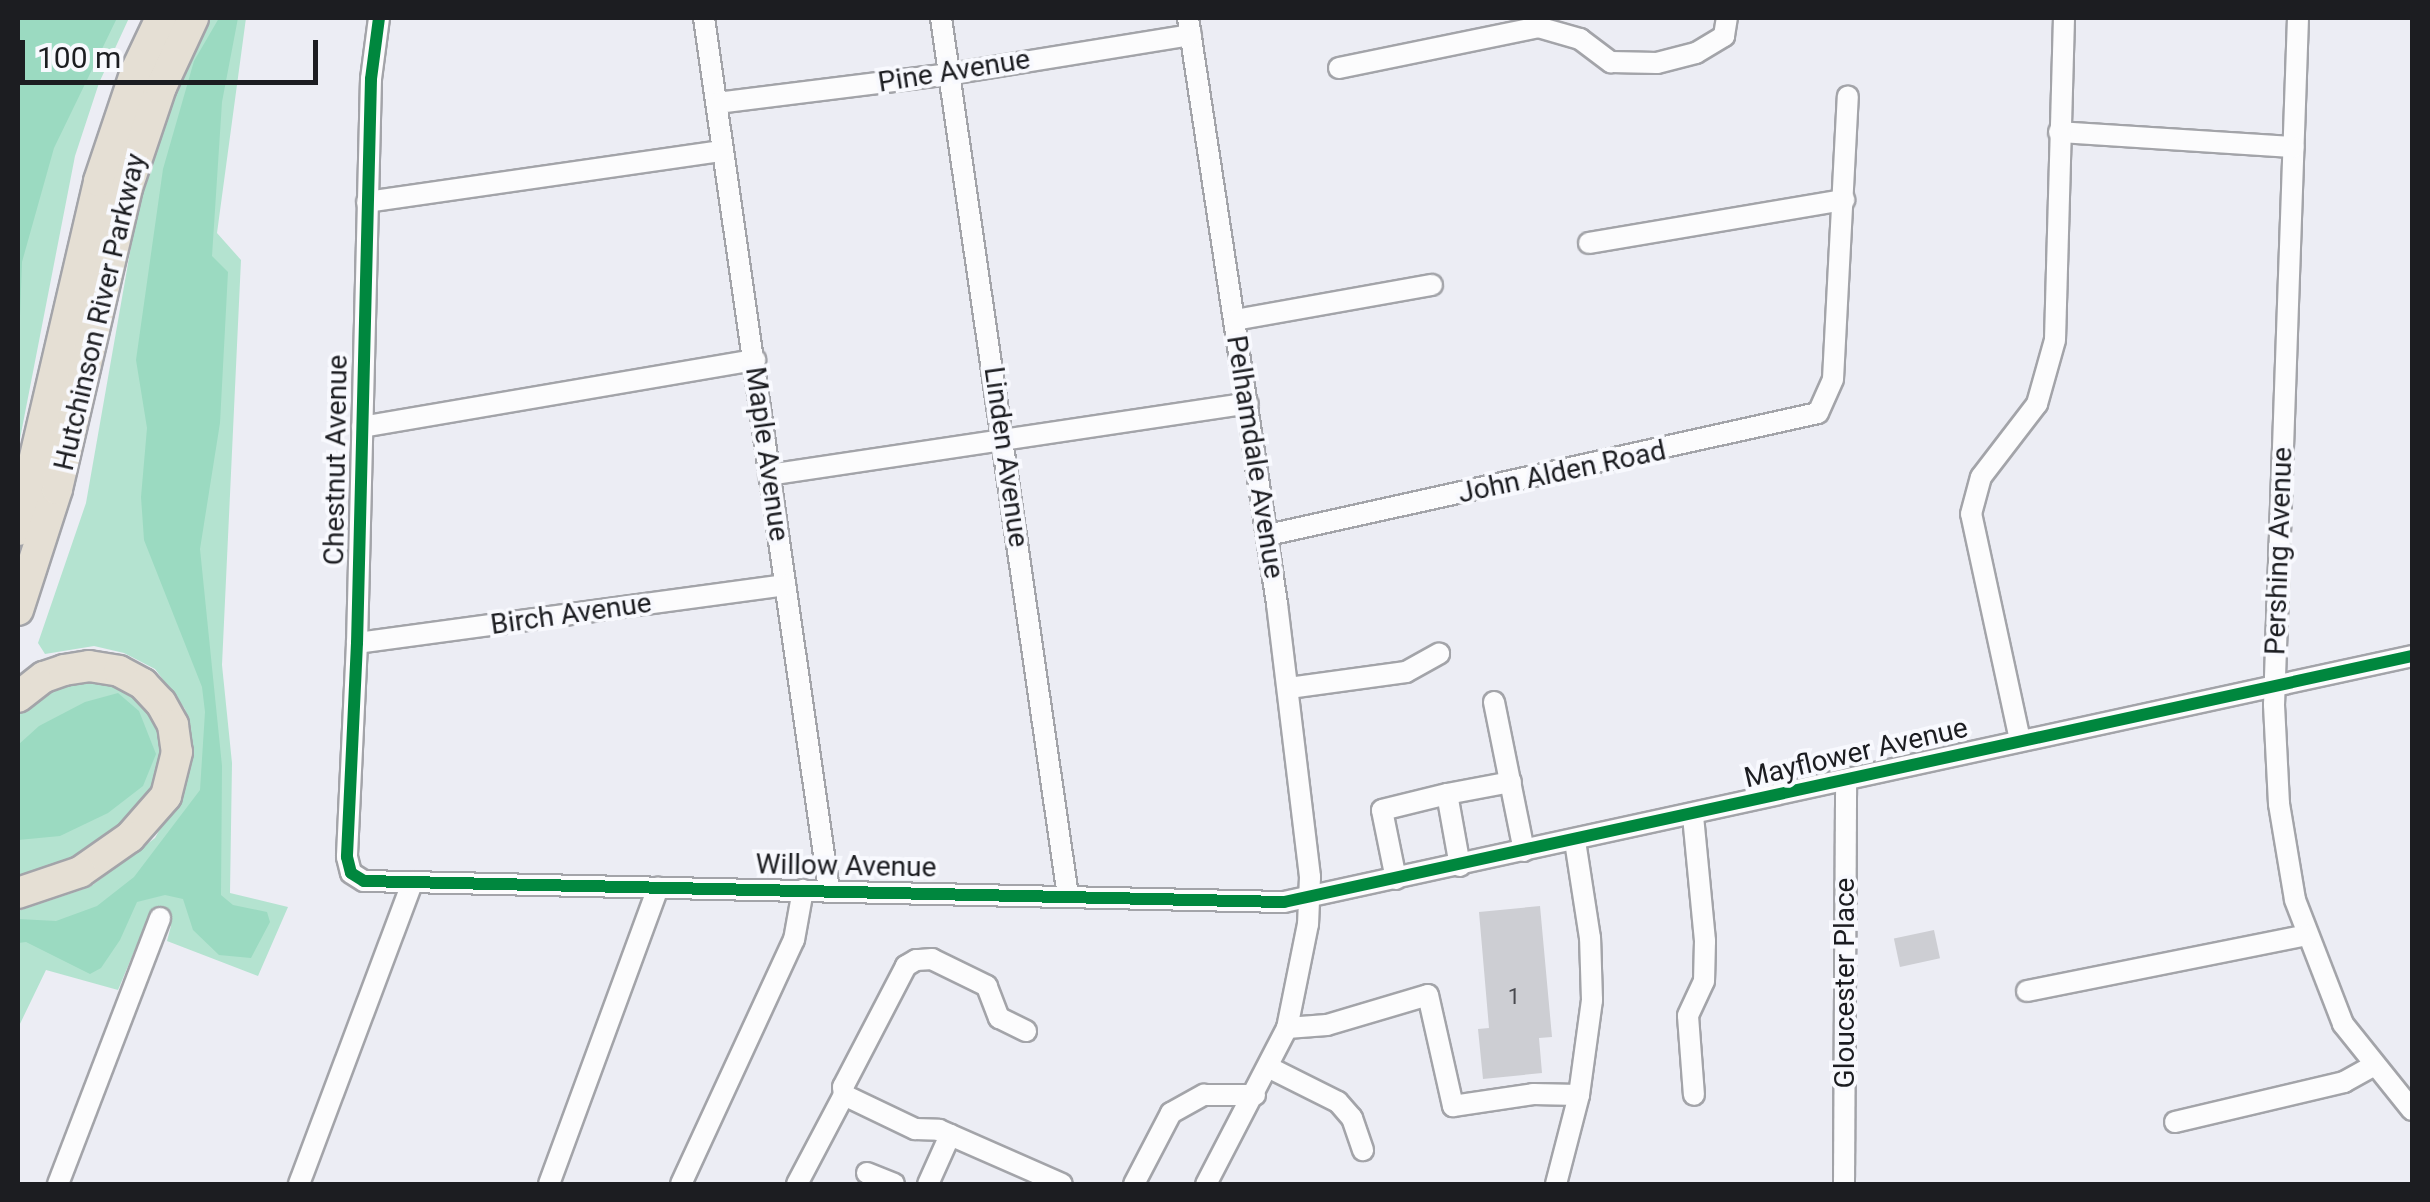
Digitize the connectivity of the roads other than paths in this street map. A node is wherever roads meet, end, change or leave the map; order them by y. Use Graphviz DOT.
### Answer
graph roads {
  1 [pos="161,18"];
  2 [pos="192,18"];
  3 [pos="379,18"];
  4 [pos="704,18"];
  5 [pos="941,18"];
  6 [pos="1727,18"];
  7 [pos="2064,18"];
  8 [pos="2298,18"];
  9 [pos="1190,26"];
  10 [pos="1339,68"];
  11 [pos="950,74"];
  12 [pos="1848,96"];
  13 [pos="717,104"];
  14 [pos="2059,132"];
  15 [pos="2294,148"];
  16 [pos="722,152"];
  17 [pos="1844,200"];
  18 [pos="366,202"];
  19 [pos="1589,243"];
  20 [pos="1432,285"];
  21 [pos="1235,320"];
  22 [pos="754,360"];
  23 [pos="1248,403"];
  24 [pos="362,427"];
  25 [pos="1004,441"];
  26 [pos="769,475"];
  27 [pos="18,530"];
  28 [pos="1268,536"];
  29 [pos="785,586"];
  30 [pos="18,610"];
  31 [pos="358,644"];
  32 [pos="1439,654"];
  33 [pos="2412,656"];
  34 [pos="2274,685"];
  35 [pos="1289,688"];
  36 [pos="18,697"];
  37 [pos="1494,702"];
  38 [pos="2020,740"];
  39 [pos="1846,781"];
  40 [pos="1511,782"];
  41 [pos="1448,794"];
  42 [pos="1693,816"];
  43 [pos="1575,841"];
  44 [pos="1524,852"];
  45 [pos="1460,866"];
  46 [pos="1396,879"];
  47 [pos="380,882"];
  48 [pos="412,882"];
  49 [pos="658,887"];
  50 [pos="803,890"];
  51 [pos="829,890"];
  52 [pos="18,892"];
  53 [pos="1068,896"];
  54 [pos="1310,898"];
  55 [pos="160,918"];
  56 [pos="2308,935"];
  57 [pos="2026,992"];
  58 [pos="1288,1028"];
  59 [pos="1026,1031"];
  60 [pos="2374,1066"];
  61 [pos="1270,1068"];
  62 [pos="844,1095"];
  63 [pos="1255,1095"];
  64 [pos="1578,1096"];
  65 [pos="1694,1096"];
  66 [pos="2412,1110"];
  67 [pos="2175,1122"];
  68 [pos="950,1135"];
  69 [pos="1362,1150"];
  70 [pos="867,1172"];
  71 [pos="58,1184"];
  72 [pos="300,1184"];
  73 [pos="550,1184"];
  74 [pos="681,1184"];
  75 [pos="797,1184"];
  76 [pos="894,1184"];
  77 [pos="928,1184"];
  78 [pos="1062,1184"];
  79 [pos="1134,1184"];
  80 [pos="1206,1184"];
  81 [pos="1556,1184"];
  82 [pos="1844,1184"];
  1 -- 27 [label="highway, Hutchinson River Parkway"];
  2 -- 30 [label="highway, Hutchinson River Parkway"];
  3 -- 18 [label="street, Chestnut Avenue"];
  4 -- 13 [label="street, Maple Avenue"];
  5 -- 11 [label="street, Linden Avenue"];
  6 -- 10 [label="street"];
  7 -- 14 [label="street"];
  8 -- 15 [label="street, Pershing Avenue"];
  9 -- 11 [label="street, Pine Avenue"];
  9 -- 21 [label="street, Pelhamdale Avenue"];
  11 -- 13 [label="street, Pine Avenue"];
  11 -- 25 [label="street, Linden Avenue"];
  12 -- 17 [label="street"];
  13 -- 16 [label="street, Maple Avenue"];
  14 -- 15 [label="street"];
  14 -- 38 [label="street"];
  15 -- 34 [label="street, Pershing Avenue"];
  16 -- 18 [label="street"];
  16 -- 22 [label="street, Maple Avenue"];
  17 -- 19 [label="street"];
  17 -- 28 [label="street, John Alden Road"];
  18 -- 24 [label="street, Chestnut Avenue"];
  20 -- 21 [label="street"];
  21 -- 23 [label="street, Pelhamdale Avenue"];
  22 -- 24 [label="street"];
  22 -- 26 [label="street, Maple Avenue"];
  23 -- 25 [label="street"];
  23 -- 28 [label="street, Pelhamdale Avenue"];
  24 -- 31 [label="street, Chestnut Avenue"];
  25 -- 26 [label="street"];
  25 -- 53 [label="street, Linden Avenue"];
  26 -- 29 [label="street, Maple Avenue"];
  28 -- 35 [label="street, Pelhamdale Avenue"];
  29 -- 31 [label="street, Birch Avenue"];
  29 -- 51 [label="street, Maple Avenue"];
  31 -- 47 [label="street, Chestnut Avenue"];
  32 -- 35 [label="street"];
  33 -- 34 [label="street, Mayflower Avenue"];
  34 -- 38 [label="street, Mayflower Avenue"];
  34 -- 56 [label="street, Pershing Avenue"];
  35 -- 54 [label="street, Pelhamdale Avenue"];
  36 -- 52 [label="highway"];
  37 -- 40 [label="street"];
  38 -- 39 [label="street, Mayflower Avenue"];
  39 -- 42 [label="street, Mayflower Avenue"];
  39 -- 82 [label="street, Gloucester Place"];
  40 -- 41 [label="street"];
  40 -- 44 [label="street"];
  41 -- 45 [label="street"];
  41 -- 46 [label="street"];
  42 -- 43 [label="street, Mayflower Avenue"];
  42 -- 65 [label="street"];
  43 -- 44 [label="street, Mayflower Avenue"];
  43 -- 64 [label="street"];
  44 -- 45 [label="street, Mayflower Avenue"];
  45 -- 46 [label="street, Mayflower Avenue"];
  46 -- 54 [label="street, Mayflower Avenue"];
  47 -- 48 [label="street, Willow Avenue"];
  48 -- 49 [label="street, Willow Avenue"];
  48 -- 72 [label="street"];
  49 -- 50 [label="street, Willow Avenue"];
  49 -- 73 [label="street"];
  50 -- 51 [label="street, Willow Avenue"];
  50 -- 74 [label="street"];
  51 -- 53 [label="street, Willow Avenue"];
  53 -- 54 [label="street, Willow Avenue"];
  54 -- 58 [label="street, Pelhamdale Avenue"];
  55 -- 71 [label="street"];
  56 -- 57 [label="street"];
  56 -- 60 [label="street, Pershing Avenue"];
  58 -- 61 [label="street, Pelhamdale Avenue"];
  58 -- 64 [label="street"];
  59 -- 62 [label="street"];
  60 -- 66 [label="street, Pershing Avenue"];
  60 -- 67 [label="street"];
  61 -- 63 [label="street, Pelhamdale Avenue"];
  61 -- 69 [label="street"];
  62 -- 68 [label="street"];
  62 -- 75 [label="street"];
  63 -- 79 [label="street"];
  63 -- 80 [label="street, Pelhamdale Avenue"];
  64 -- 81 [label="street"];
  68 -- 77 [label="street"];
  68 -- 78 [label="street"];
  70 -- 76 [label="street"];
}
